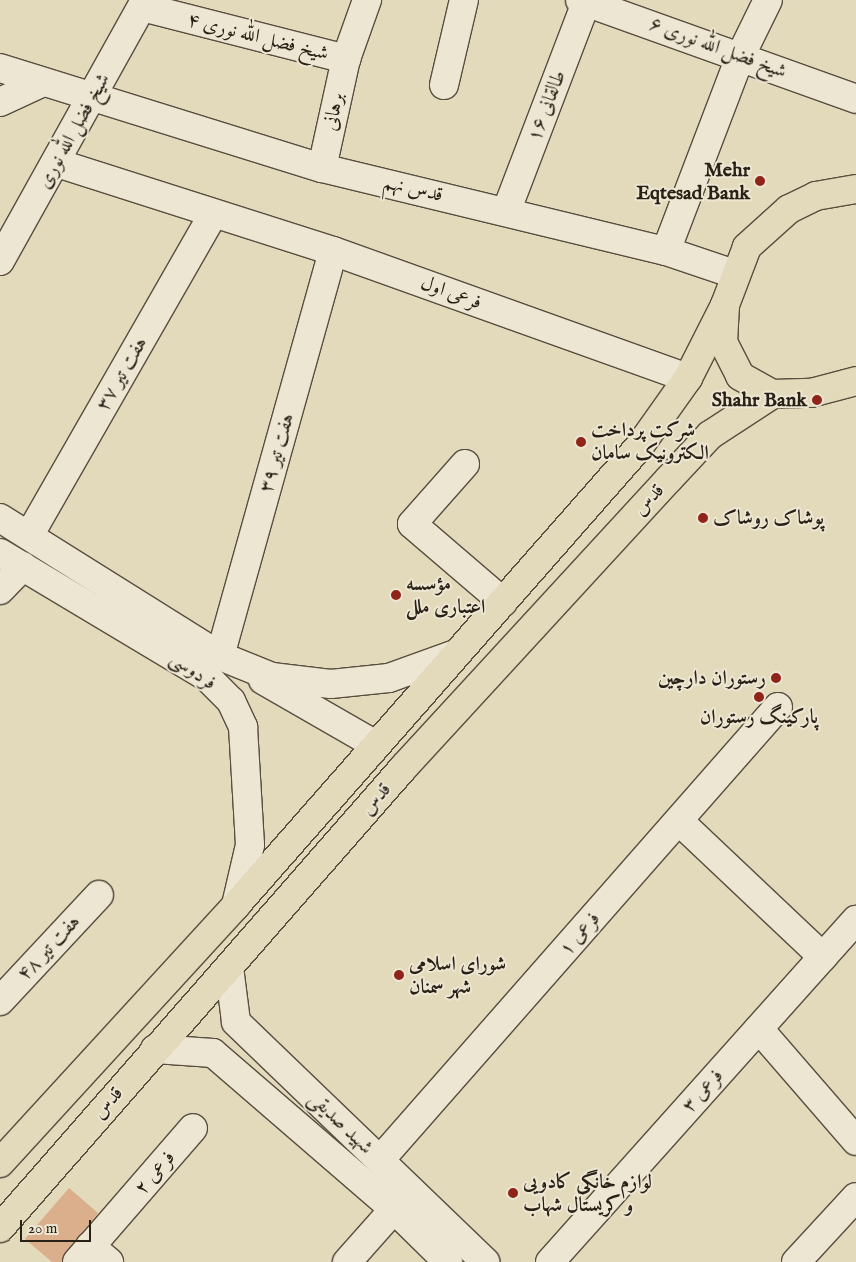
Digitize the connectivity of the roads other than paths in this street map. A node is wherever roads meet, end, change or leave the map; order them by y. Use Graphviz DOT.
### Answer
graph roads {
  1 [pos="367,0"];
  2 [pos="464,0"];
  3 [pos="768,0"];
  4 [pos="584,1"];
  5 [pos="143,3"];
  6 [pos="741,55"];
  7 [pos="346,59"];
  8 [pos="0,68"];
  9 [pos="43,82"];
  10 [pos="444,85"];
  11 [pos="856,99"];
  12 [pos="92,100"];
  13 [pos="0,102"];
  14 [pos="57,163"];
  15 [pos="322,168"];
  16 [pos="856,189"];
  17 [pos="506,212"];
  18 [pos="213,214"];
  19 [pos="334,251"];
  20 [pos="666,251"];
  21 [pos="0,261"];
  22 [pos="734,274"];
  23 [pos="725,305"];
  24 [pos="688,378"];
  25 [pos="851,387"];
  26 [pos="773,394"];
  27 [pos="465,464"];
  28 [pos="0,518"];
  29 [pos="30,534"];
  30 [pos="0,553"];
  31 [pos="23,566"];
  32 [pos="0,590"];
  33 [pos="503,602"];
  34 [pos="458,653"];
  35 [pos="220,656"];
  36 [pos="778,707"];
  37 [pos="376,745"];
  38 [pos="404,767"];
  39 [pos="680,822"];
  40 [pos="98,895"];
  41 [pos="236,905"];
  42 [pos="856,920"];
  43 [pos="823,957"];
  44 [pos="229,967"];
  45 [pos="0,1001"];
  46 [pos="759,1029"];
  47 [pos="155,1049"];
  48 [pos="295,1079"];
  49 [pos="275,1105"];
  50 [pos="193,1128"];
  51 [pos="856,1141"];
  52 [pos="380,1160"];
  53 [pos="0,1164"];
  54 [pos="856,1197"];
  55 [pos="394,1209"];
  56 [pos="0,1228"];
  57 [pos="92,1257"];
  58 [pos="347,1262"];
  59 [pos="448,1262"];
  60 [pos="485,1262"];
  61 [pos="550,1262"];
  62 [pos="796,1262"];
  1 -- 7 [label="street, برهانی"];
  2 -- 10 [label="street"];
  3 -- 6 [label="street"];
  4 -- 6 [label="street, شیخ فضل الله نوری ۶"];
  4 -- 17 [label="street, طالقانی ۱۶"];
  5 -- 7 [label="street, شیخ فضل الله نوری ۴"];
  5 -- 12 [label="street, شیخ فضل الله نوری"];
  6 -- 11 [label="street, شیخ فضل الله نوری ۶"];
  6 -- 20 [label="street"];
  7 -- 15 [label="street, برهانی"];
  8 -- 9 [label="street, قدس نهم"];
  9 -- 12 [label="street, قدس نهم"];
  9 -- 13 [label="street"];
  12 -- 14 [label="street, شیخ فضل الله نوری"];
  12 -- 15 [label="street, قدس نهم"];
  14 -- 18 [label="street, فرعی اول"];
  14 -- 21 [label="street, شیخ فضل الله نوری"];
  15 -- 17 [label="street, قدس نهم"];
  16 -- 22 [label="main road"];
  17 -- 20 [label="street, قدس نهم"];
  18 -- 19 [label="street, فرعی اول"];
  18 -- 29 [label="street, هفت تیر ۳۷"];
  19 -- 24 [label="street, فرعی اول"];
  19 -- 35 [label="street, هفت تیر ۳۹"];
  20 -- 22 [label="street, قدس نهم"];
  22 -- 23 [label="main road"];
  23 -- 24 [label="main road, قدس"];
  23 -- 26 [label="main road"];
  24 -- 33 [label="main road, قدس"];
  25 -- 26 [label="main road"];
  26 -- 38 [label="main road, قدس"];
  27 -- 33 [label="street"];
  28 -- 29 [label="street, فردوسی"];
  29 -- 35 [label="street, فردوسی"];
  30 -- 31 [label="street, فردوسی"];
  31 -- 32 [label="street"];
  31 -- 41 [label="street, فردوسی"];
  33 -- 34 [label="main road, قدس"];
  34 -- 35 [label="street, فردوسی"];
  34 -- 37 [label="main road, قدس"];
  35 -- 37 [label="street, فردوسی"];
  36 -- 39 [label="street, فرعی ۱"];
  37 -- 38 [label="main road"];
  37 -- 41 [label="main road, قدس"];
  38 -- 44 [label="main road, قدس"];
  39 -- 43 [label="street"];
  39 -- 52 [label="street, فرعی ۱"];
  40 -- 45 [label="street, هفت تیر ۴۸"];
  41 -- 53 [label="main road, قدس"];
  42 -- 43 [label="street, فرعی ۳"];
  43 -- 46 [label="street, فرعی ۳"];
  44 -- 47 [label="main road, قدس"];
  44 -- 48 [label="street, شهید صدیقی"];
  46 -- 51 [label="street"];
  46 -- 61 [label="street, فرعی ۳"];
  47 -- 49 [label="street, شهید صدیقی"];
  47 -- 56 [label="main road, قدس"];
  48 -- 49 [label="street"];
  48 -- 52 [label="street, شهید صدیقی"];
  49 -- 55 [label="street, شهید صدیقی"];
  50 -- 57 [label="street, فرعی ۲"];
  52 -- 60 [label="street, شهید صدیقی"];
  54 -- 62 [label="street"];
  55 -- 58 [label="street"];
  55 -- 59 [label="street, شهید صدیقی"];
}
